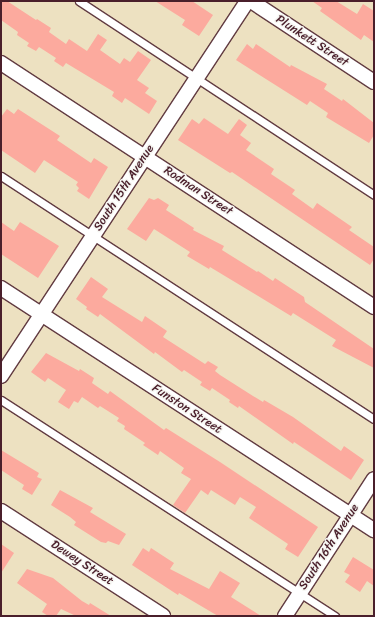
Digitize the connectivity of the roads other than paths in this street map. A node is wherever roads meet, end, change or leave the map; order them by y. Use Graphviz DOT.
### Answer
graph roads {
  1 [pos="79,1"];
  2 [pos="247,1"];
  3 [pos="250,1"];
  4 [pos="1,63"];
  5 [pos="196,78"];
  6 [pos="374,82"];
  7 [pos="145,156"];
  8 [pos="1,176"];
  9 [pos="374,194"];
  10 [pos="92,236"];
  11 [pos="1,288"];
  12 [pos="374,307"];
  13 [pos="41,314"];
  14 [pos="1,376"];
  15 [pos="1,400"];
  16 [pos="374,419"];
  17 [pos="374,479"];
  18 [pos="1,511"];
  19 [pos="350,515"];
  20 [pos="374,530"];
  21 [pos="300,593"];
  22 [pos="163,616"];
  23 [pos="285,616"];
  24 [pos="335,616"];
  1 -- 5 [label="lane"];
  2 -- 5 [label="street, South 15th Avenue"];
  3 -- 6 [label="street, Plunkett Street"];
  4 -- 7 [label="street, Rodman Street"];
  5 -- 7 [label="street, South 15th Avenue"];
  5 -- 9 [label="lane"];
  7 -- 10 [label="street, South 15th Avenue"];
  7 -- 12 [label="street, Rodman Street"];
  8 -- 10 [label="lane"];
  10 -- 13 [label="street, South 15th Avenue"];
  10 -- 16 [label="lane"];
  11 -- 13 [label="street, Funston Street"];
  13 -- 14 [label="street, South 15th Avenue"];
  13 -- 19 [label="street, Funston Street"];
  15 -- 21 [label="lane"];
  17 -- 19 [label="street, South 16th Avenue"];
  18 -- 22 [label="street, Dewey Street"];
  19 -- 20 [label="street, Funston Street"];
  19 -- 21 [label="street, South 16th Avenue"];
  21 -- 23 [label="street, South 16th Avenue"];
  21 -- 24 [label="lane"];
}
